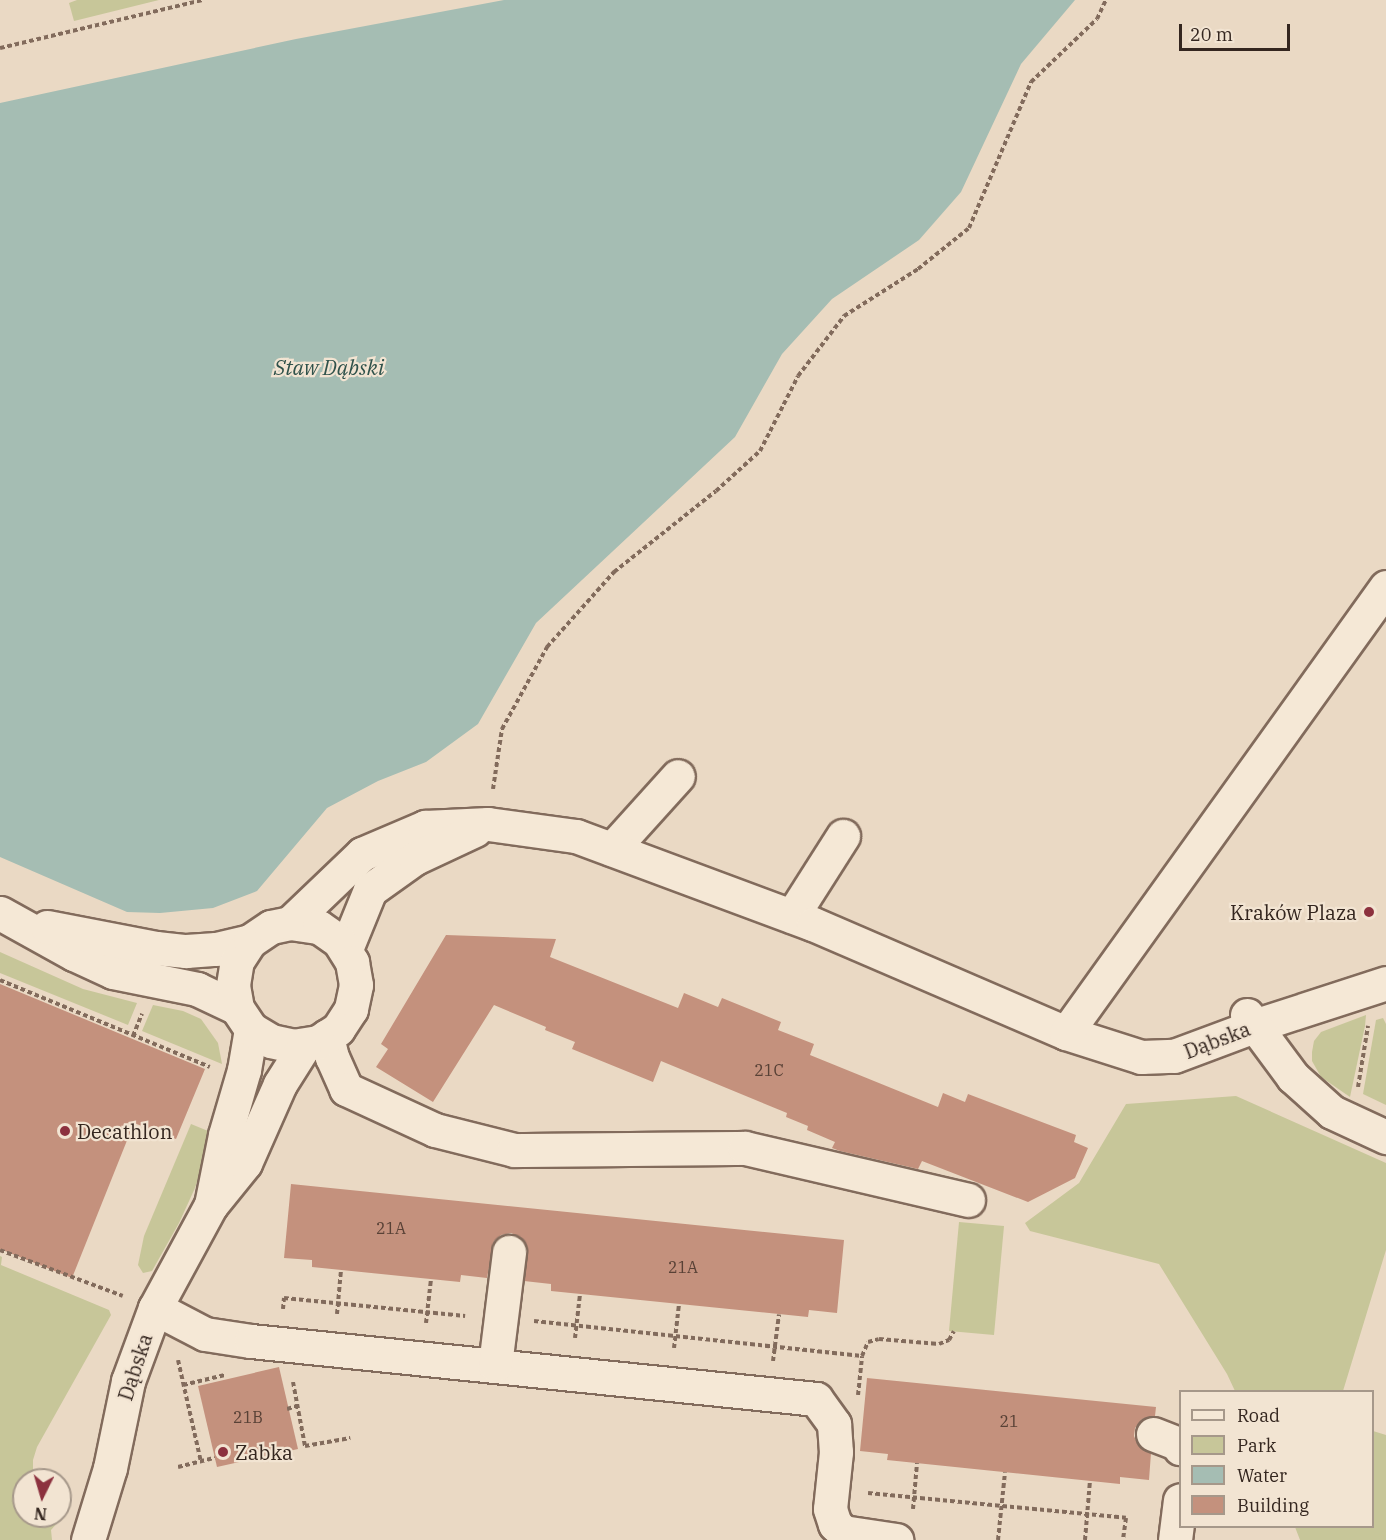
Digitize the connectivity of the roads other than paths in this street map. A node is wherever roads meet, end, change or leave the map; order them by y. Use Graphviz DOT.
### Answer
graph roads {
  1 [pos="1386,587"];
  2 [pos="678,776"];
  3 [pos="488,824"];
  4 [pos="843,836"];
  5 [pos="612,849"];
  6 [pos="792,916"];
  7 [pos="11,917"];
  8 [pos="290,923"];
  9 [pos="250,941"];
  10 [pos="346,949"];
  11 [pos="1378,986"];
  12 [pos="244,1018"];
  13 [pos="1252,1020"];
  14 [pos="1066,1033"];
  15 [pos="315,1041"];
  16 [pos="1386,1137"];
  17 [pos="968,1200"];
  18 [pos="211,1205"];
  19 [pos="508,1252"];
  20 [pos="155,1308"];
  21 [pos="497,1350"];
  22 [pos="1179,1508"];
  23 [pos="904,1529"];
  24 [pos="88,1540"];
  25 [pos="1175,1540"];
  1 -- 14 [label="street"];
  2 -- 5 [label="street"];
  3 -- 5 [label="street, Dąbska"];
  3 -- 8 [label="street, Dąbska"];
  3 -- 10 [label="street"];
  4 -- 6 [label="street"];
  5 -- 6 [label="street, Dąbska"];
  6 -- 14 [label="street, Dąbska"];
  7 -- 9 [label="street"];
  7 -- 12 [label="street"];
  8 -- 9 [label="street"];
  8 -- 10 [label="street"];
  9 -- 12 [label="street"];
  10 -- 15 [label="street"];
  11 -- 13 [label="street, Dąbska"];
  12 -- 15 [label="street"];
  12 -- 18 [label="street"];
  13 -- 14 [label="street, Dąbska"];
  13 -- 16 [label="street"];
  15 -- 17 [label="street"];
  15 -- 18 [label="street"];
  18 -- 20 [label="street, Dąbska"];
  19 -- 21 [label="street"];
  20 -- 21 [label="street"];
  20 -- 24 [label="street, Dąbska"];
  21 -- 23 [label="street"];
  22 -- 25 [label="street"];
}
